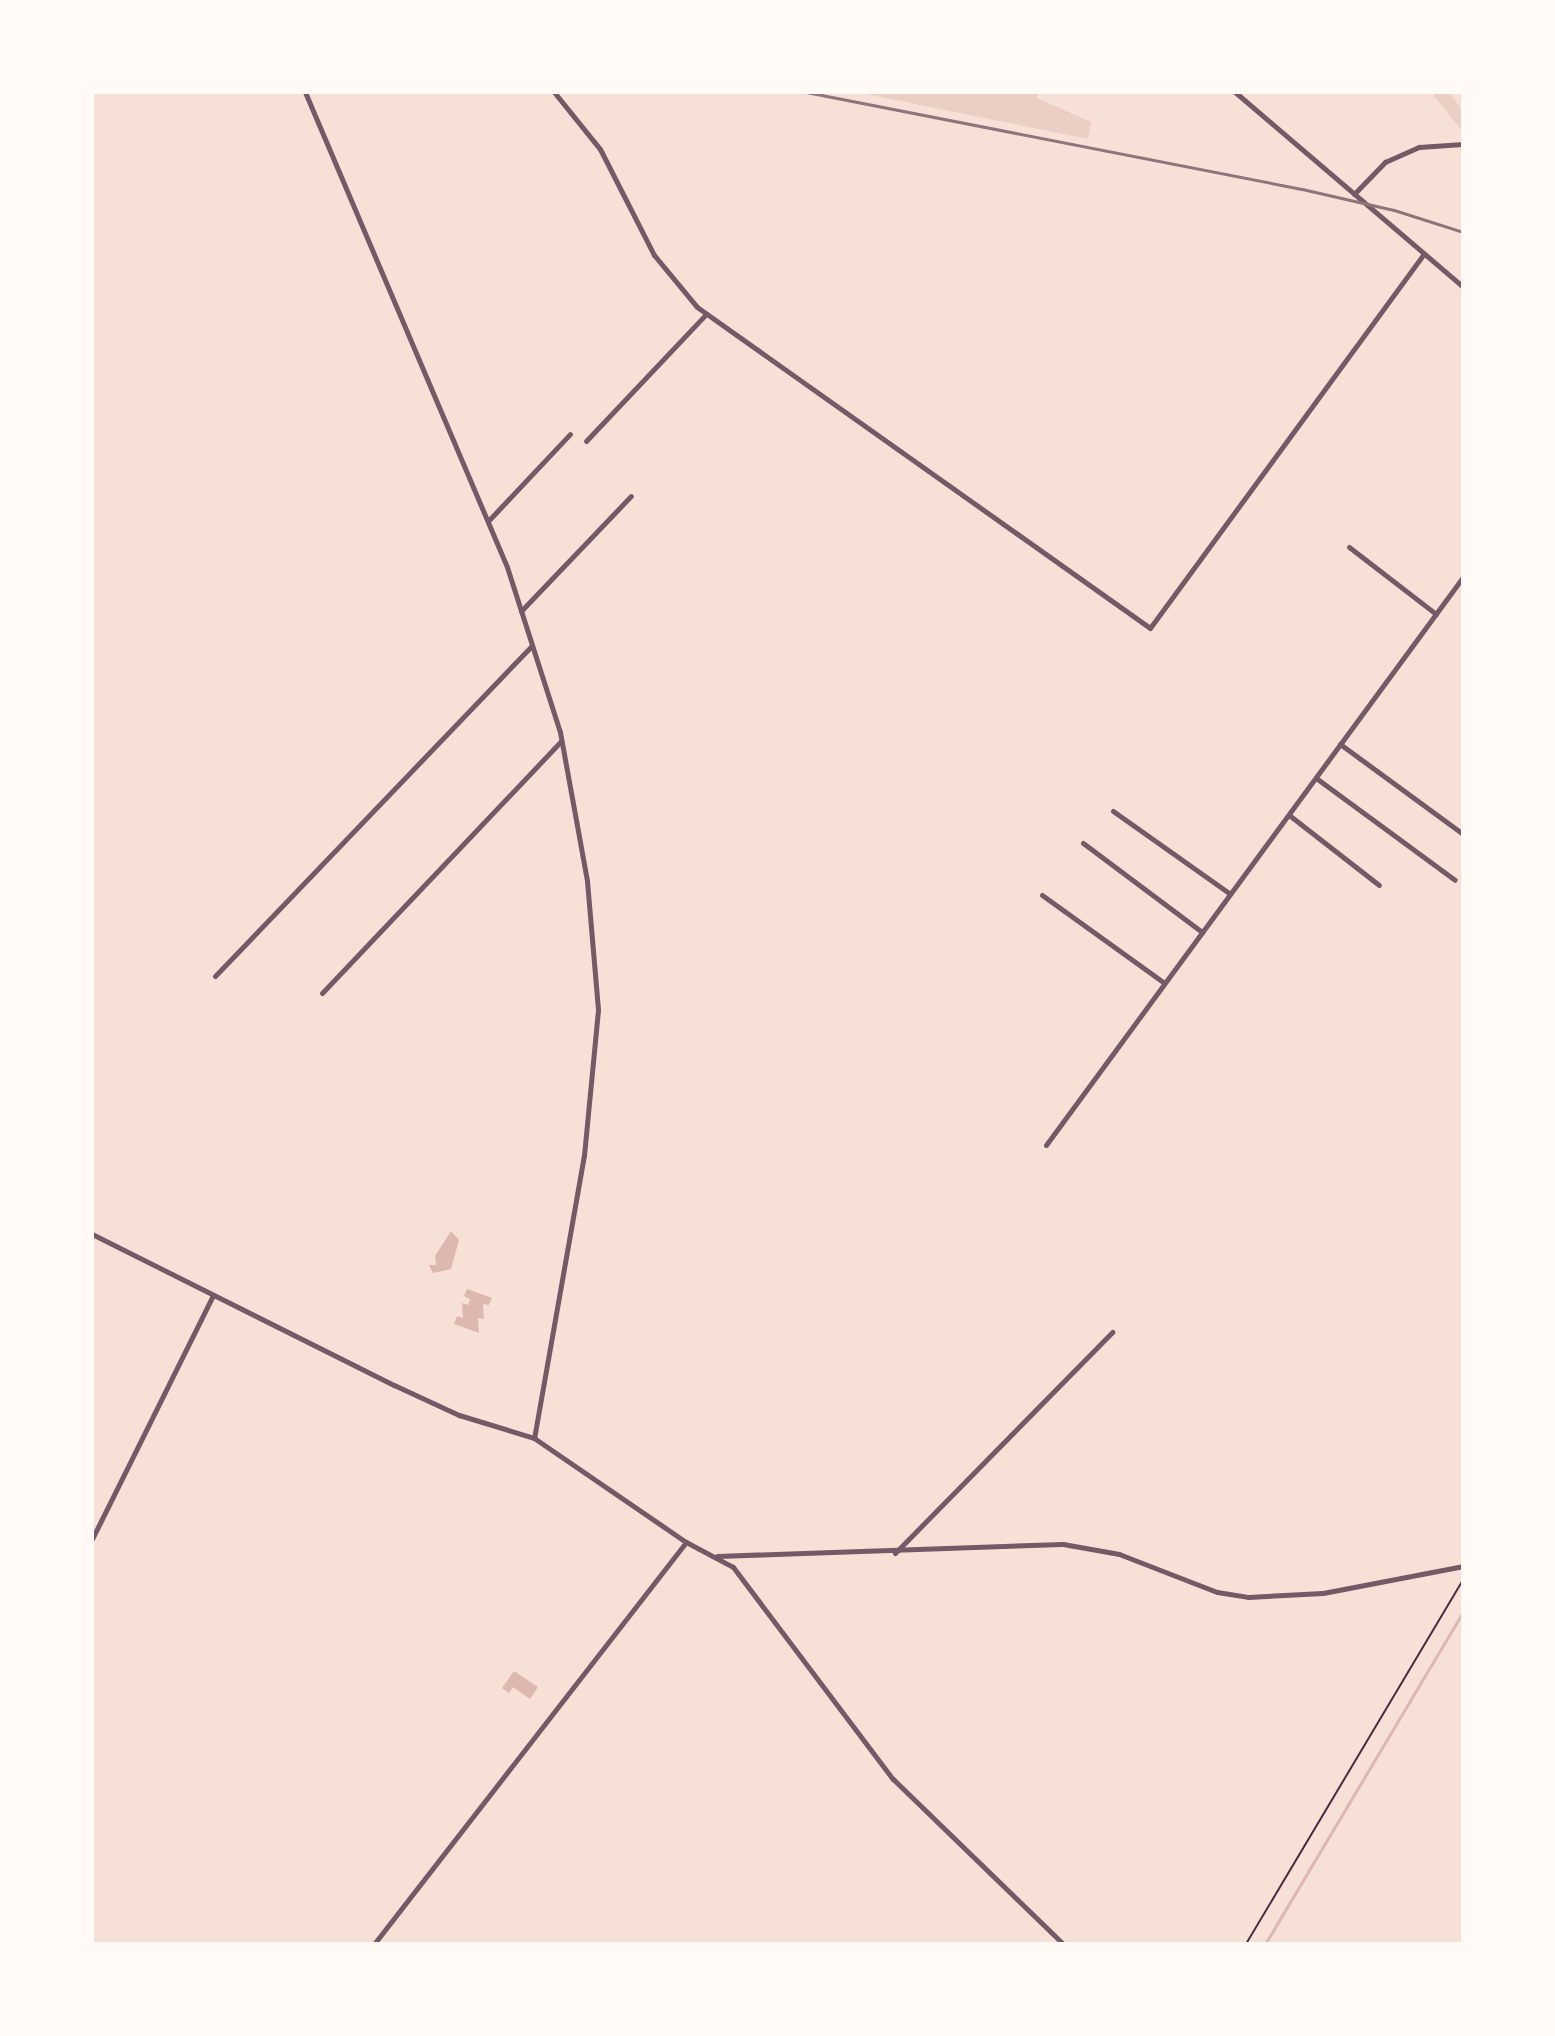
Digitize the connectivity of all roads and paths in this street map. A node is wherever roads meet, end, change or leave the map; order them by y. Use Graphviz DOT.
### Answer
graph roads {
  1 [pos="305,92"];
  2 [pos="554,92"];
  3 [pos="1235,92"];
  4 [pos="1463,144"];
  5 [pos="1354,194"];
  6 [pos="1424,253"];
  7 [pos="1463,287"];
  8 [pos="706,313"];
  9 [pos="570,434"];
  10 [pos="586,441"];
  11 [pos="631,496"];
  12 [pos="489,520"];
  13 [pos="1349,547"];
  14 [pos="1463,577"];
  15 [pos="521,611"];
  16 [pos="1436,614"];
  17 [pos="532,646"];
  18 [pos="562,740"];
  19 [pos="1340,744"];
  20 [pos="1316,778"];
  21 [pos="1113,811"];
  22 [pos="1289,815"];
  23 [pos="1463,834"];
  24 [pos="1083,843"];
  25 [pos="1455,880"];
  26 [pos="1379,885"];
  27 [pos="1229,893"];
  28 [pos="1042,895"];
  29 [pos="1202,932"];
  30 [pos="215,976"];
  31 [pos="1163,982"];
  32 [pos="322,993"];
  33 [pos="1046,1145"];
  34 [pos="92,1234"];
  35 [pos="213,1295"];
  36 [pos="1112,1332"];
  37 [pos="534,1438"];
  38 [pos="92,1539"];
  39 [pos="686,1542"];
  40 [pos="895,1553"];
  41 [pos="716,1557"];
  42 [pos="1463,1566"];
  43 [pos="1463,1580"];
  44 [pos="374,1944"];
  45 [pos="1063,1944"];
  46 [pos="1246,1944"];
  1 -- 12 [label="street"];
  2 -- 8 [label="street"];
  3 -- 5 [label="street"];
  4 -- 5 [label="street"];
  5 -- 6 [label="street"];
  6 -- 7 [label="street"];
  6 -- 8 [label="street"];
  8 -- 10 [label="street"];
  9 -- 12 [label="street"];
  11 -- 15 [label="street"];
  12 -- 15 [label="street"];
  13 -- 16 [label="street"];
  14 -- 16 [label="street"];
  15 -- 17 [label="street"];
  16 -- 19 [label="street"];
  17 -- 18 [label="street"];
  17 -- 30 [label="street"];
  18 -- 32 [label="street"];
  18 -- 37 [label="street"];
  19 -- 20 [label="street"];
  19 -- 23 [label="street"];
  20 -- 22 [label="street"];
  20 -- 25 [label="street"];
  21 -- 27 [label="street"];
  22 -- 26 [label="street"];
  22 -- 27 [label="street"];
  24 -- 29 [label="street"];
  27 -- 29 [label="street"];
  28 -- 31 [label="street"];
  29 -- 31 [label="street"];
  31 -- 33 [label="street"];
  34 -- 35 [label="street"];
  35 -- 37 [label="street"];
  35 -- 38 [label="street"];
  36 -- 40 [label="street"];
  37 -- 39 [label="street"];
  39 -- 41 [label="street"];
  39 -- 44 [label="street"];
  40 -- 41 [label="street"];
  40 -- 42 [label="street"];
  41 -- 45 [label="street"];
  43 -- 46 [label="path"];
}
